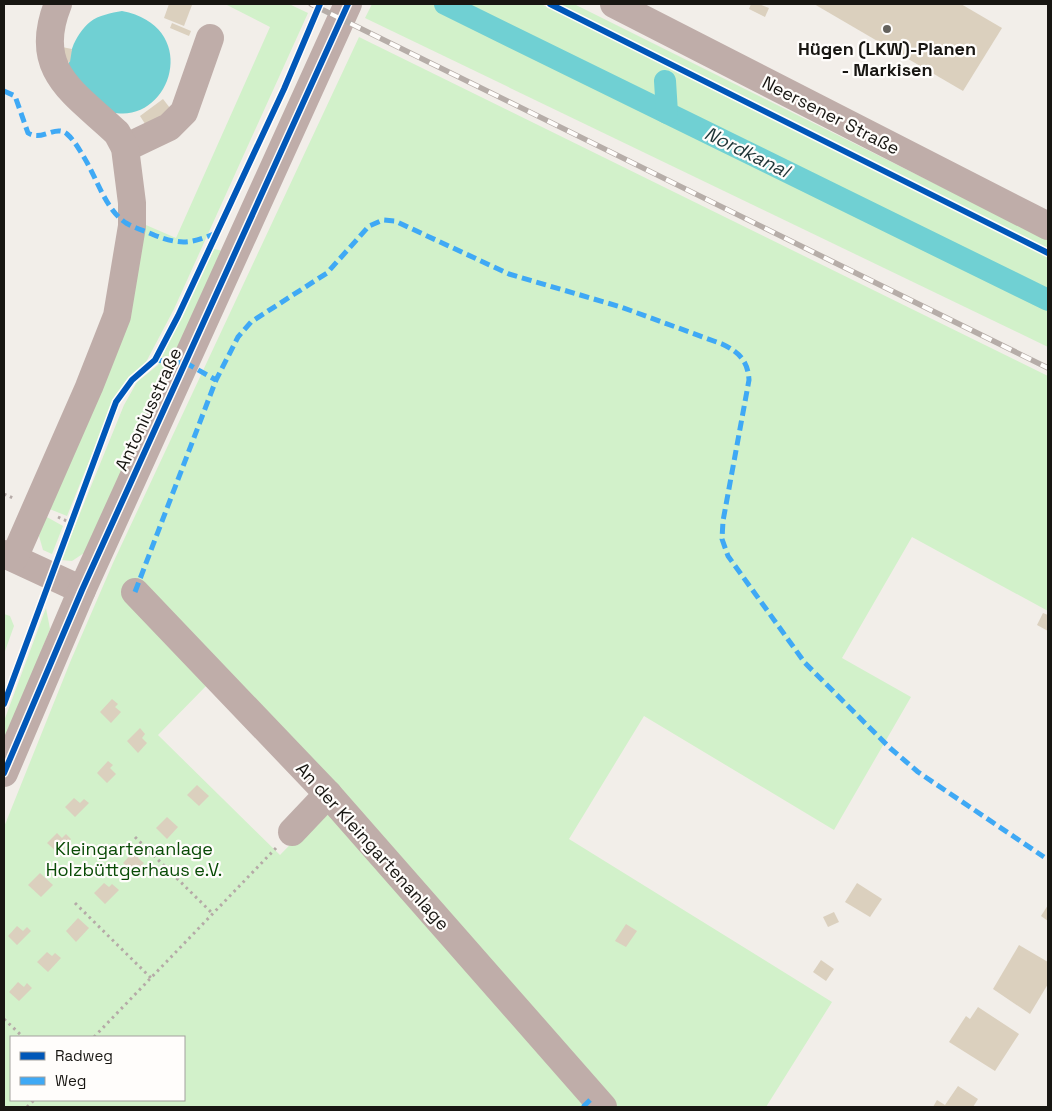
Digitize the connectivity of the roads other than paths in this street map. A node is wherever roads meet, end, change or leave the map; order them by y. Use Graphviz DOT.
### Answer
graph roads {
  1 [pos="58,4"];
  2 [pos="348,4"];
  3 [pos="614,4"];
  4 [pos="210,38"];
  5 [pos="125,148"];
  6 [pos="1048,226"];
  7 [pos="9,556"];
  8 [pos="82,590"];
  9 [pos="135,592"];
  10 [pos="4,774"];
  11 [pos="328,794"];
  12 [pos="292,832"];
  13 [pos="604,1107"];
  1 -- 5 [label="street"];
  2 -- 8 [label="street, Antoniusstraße"];
  3 -- 6 [label="street, Neersener Straße"];
  4 -- 5 [label="street"];
  5 -- 7 [label="street"];
  7 -- 8 [label="street"];
  8 -- 10 [label="street, Antoniusstraße"];
  9 -- 11 [label="street, An der Kleingartenanlage"];
  11 -- 12 [label="street"];
  11 -- 13 [label="street, An der Kleingartenanlage"];
}
